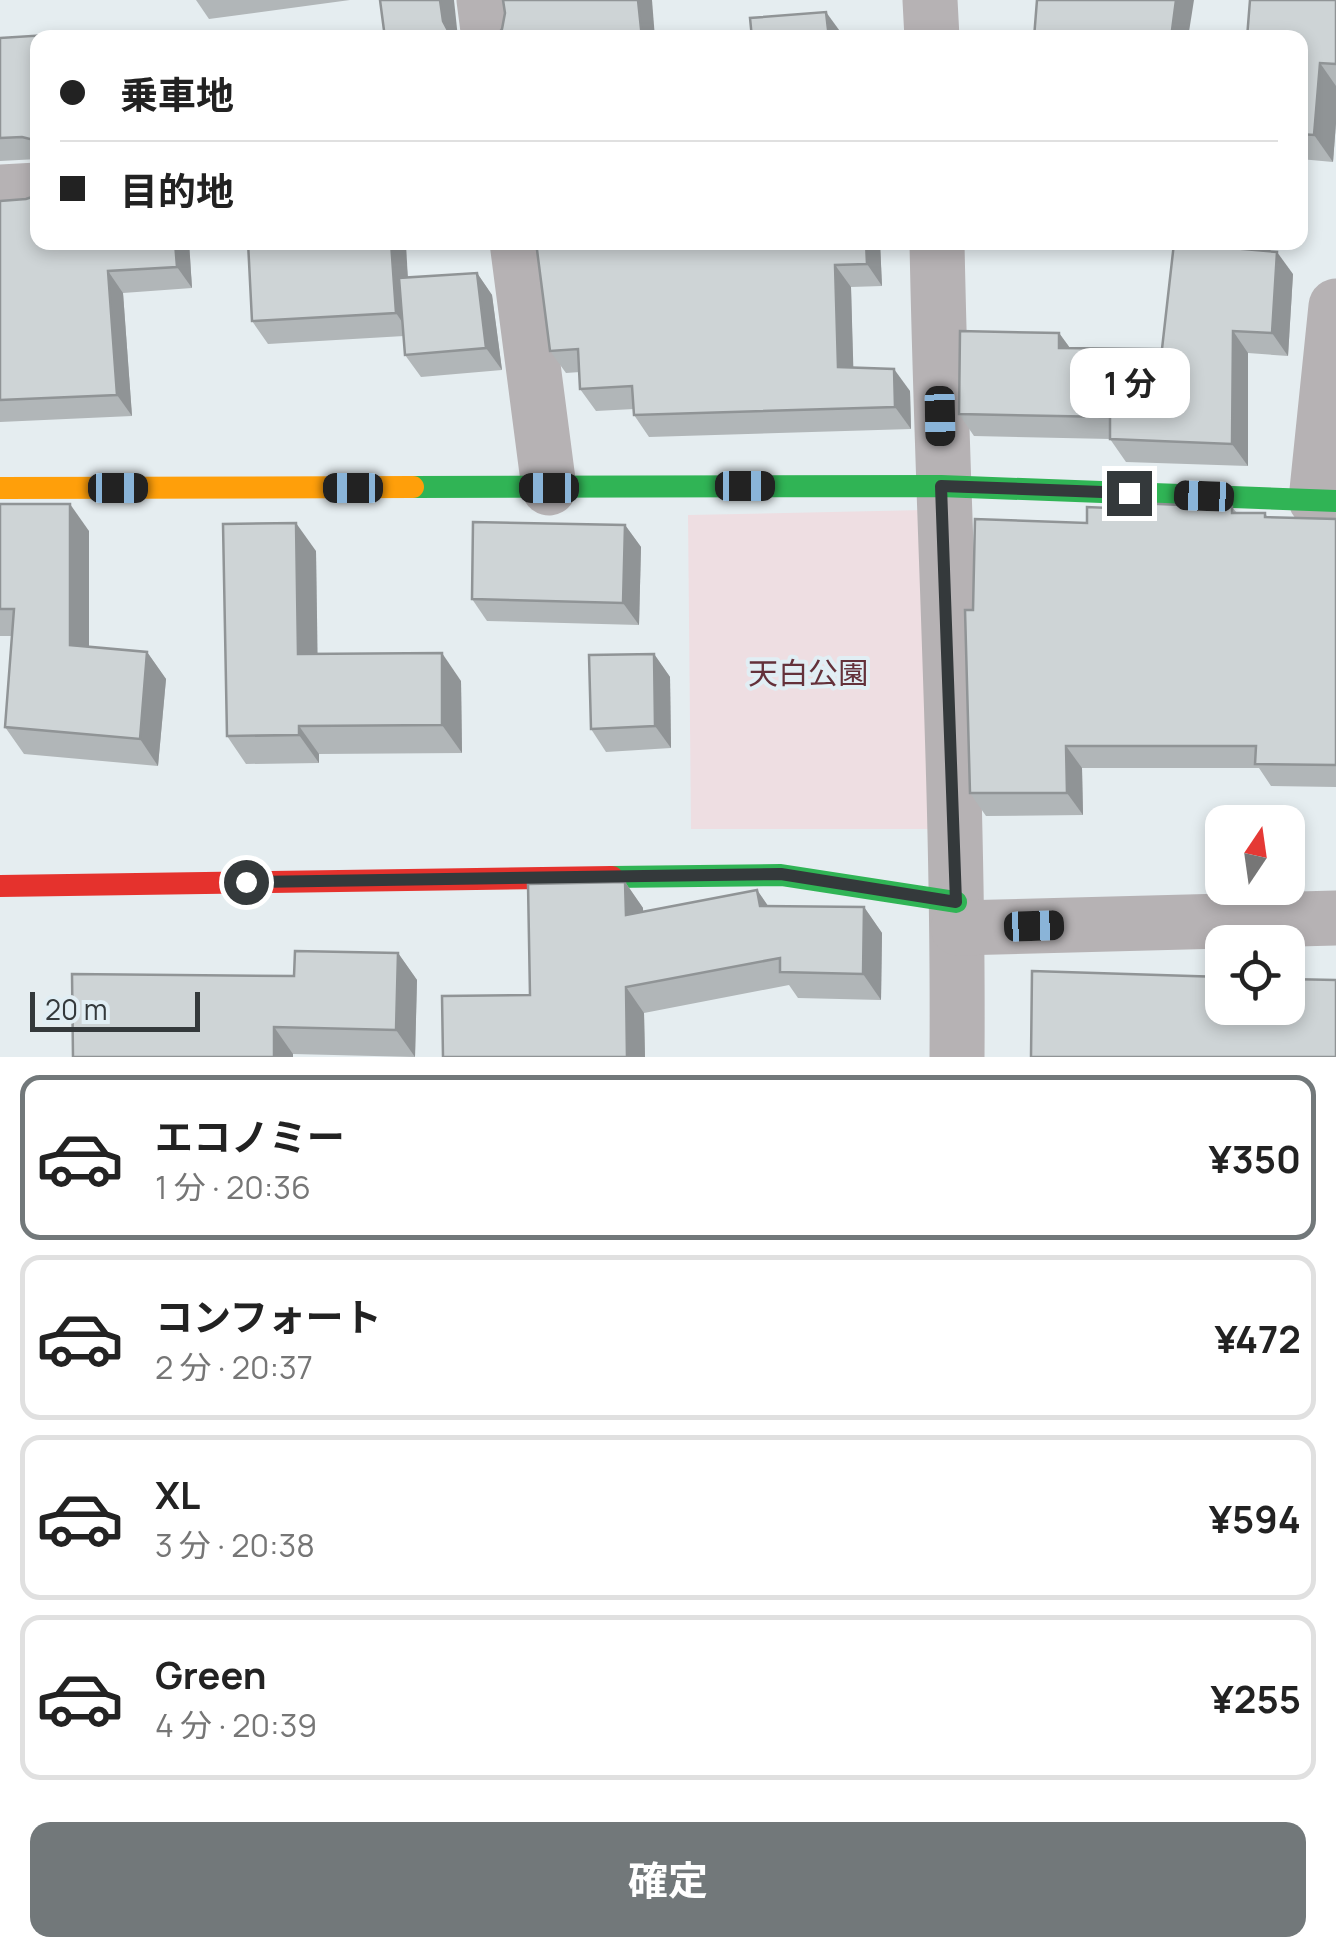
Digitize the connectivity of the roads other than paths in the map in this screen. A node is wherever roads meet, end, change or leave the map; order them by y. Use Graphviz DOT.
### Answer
graph roads {
  1 [pos="484,0"];
  2 [pos="930,0"];
  3 [pos="488,30"];
  4 [pos="932,30"];
  5 [pos="30,190"];
  6 [pos="0,192"];
  7 [pos="518,250"];
  8 [pos="937,250"];
  9 [pos="1336,306"];
  10 [pos="941,486"];
  11 [pos="0,488"];
  12 [pos="549,488"];
  13 [pos="1326,501"];
  14 [pos="0,886"];
  15 [pos="957,915"];
  16 [pos="1336,918"];
  17 [pos="958,1057"];
  1 -- 3 [label="street"];
  2 -- 4 [label="street"];
  5 -- 6 [label="street"];
  7 -- 12 [label="street"];
  8 -- 10 [label="street"];
  9 -- 13 [label="street"];
  10 -- 12 [label="street"];
  10 -- 13 [label="street"];
  10 -- 15 [label="street"];
  11 -- 12 [label="street"];
  14 -- 15 [label="street"];
  15 -- 16 [label="street"];
  15 -- 17 [label="street"];
}
